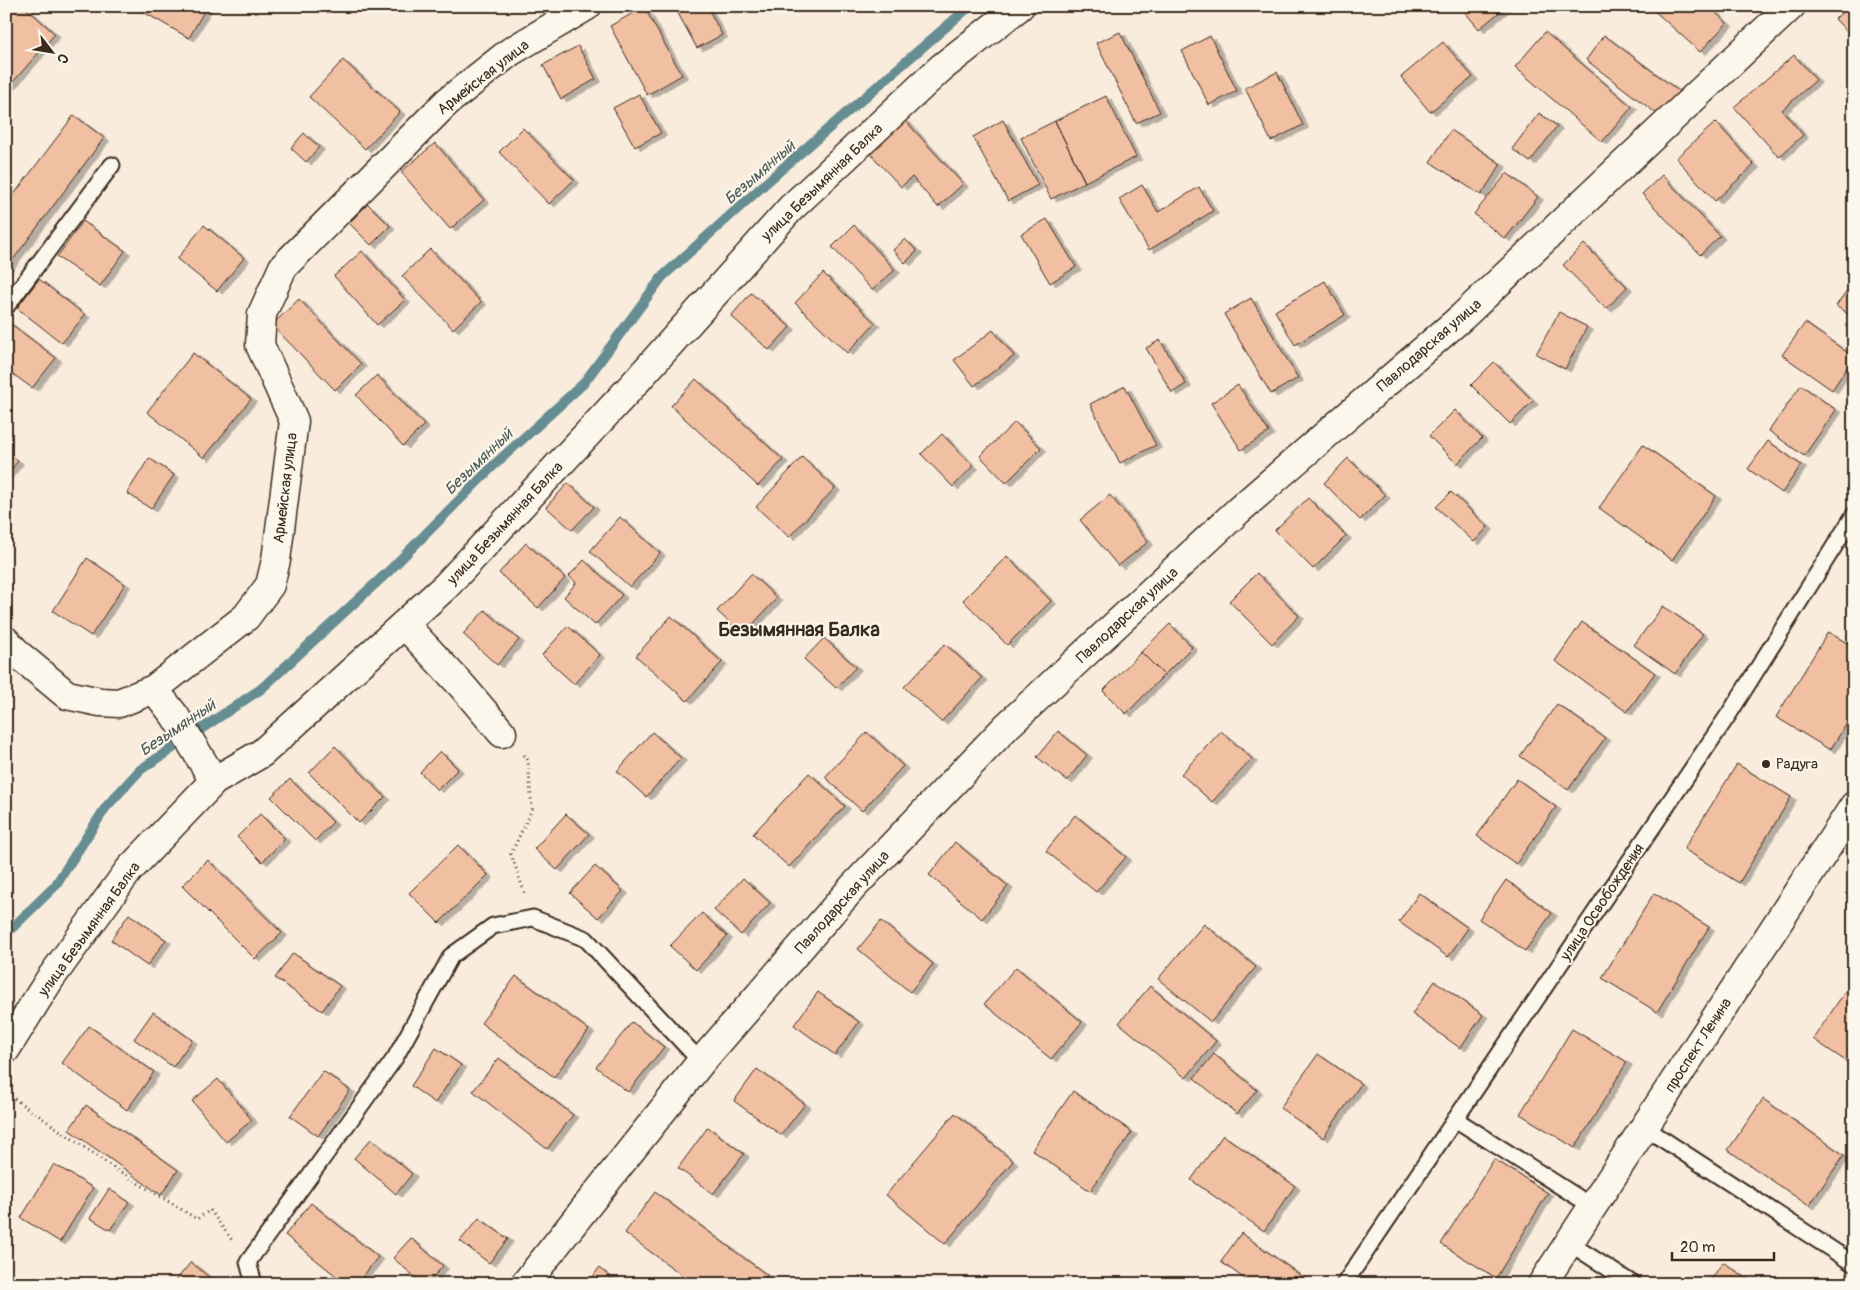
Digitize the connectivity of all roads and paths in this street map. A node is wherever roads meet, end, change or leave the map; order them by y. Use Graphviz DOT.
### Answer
graph roads {
  1 [pos="587,6"];
  2 [pos="1020,6"];
  3 [pos="1791,6"];
  4 [pos="112,165"];
  5 [pos="6,307"];
  6 [pos="1854,516"];
  7 [pos="404,624"];
  8 [pos="6,642"];
  9 [pos="154,689"];
  10 [pos="502,733"];
  11 [pos="214,781"];
  12 [pos="1852,813"];
  13 [pos="533,918"];
  14 [pos="6,1049"];
  15 [pos="701,1062"];
  16 [pos="6,1093"];
  17 [pos="1455,1119"];
  18 [pos="1644,1127"];
  19 [pos="1593,1206"];
  20 [pos="1569,1243"];
  21 [pos="248,1262"];
  22 [pos="1854,1264"];
  23 [pos="254,1284"];
  24 [pos="525,1284"];
  25 [pos="1344,1284"];
  26 [pos="1542,1284"];
  27 [pos="1633,1284"];
  1 -- 9 [label="street, Армейская улица"];
  2 -- 7 [label="street, улица Безымянная Балка"];
  3 -- 15 [label="street, Павлодарская улица"];
  4 -- 5 [label="lane"];
  6 -- 17 [label="lane, улица Освобождения"];
  7 -- 10 [label="street"];
  7 -- 11 [label="street, улица Безымянная Балка"];
  8 -- 9 [label="street, Армейская улица"];
  9 -- 11 [label="street"];
  10 -- 13 [label="path"];
  11 -- 14 [label="street, улица Безымянная Балка"];
  12 -- 18 [label="street, проспект Ленина"];
  13 -- 15 [label="lane"];
  13 -- 21 [label="lane"];
  15 -- 24 [label="street, Павлодарская улица"];
  16 -- 21 [label="path"];
  17 -- 19 [label="lane"];
  17 -- 25 [label="lane, улица Освобождения"];
  18 -- 19 [label="street, проспект Ленина"];
  18 -- 22 [label="lane"];
  19 -- 20 [label="street, проспект Ленина"];
  20 -- 26 [label="street, проспект Ленина"];
  20 -- 27 [label="lane"];
  21 -- 23 [label="lane"];
}
